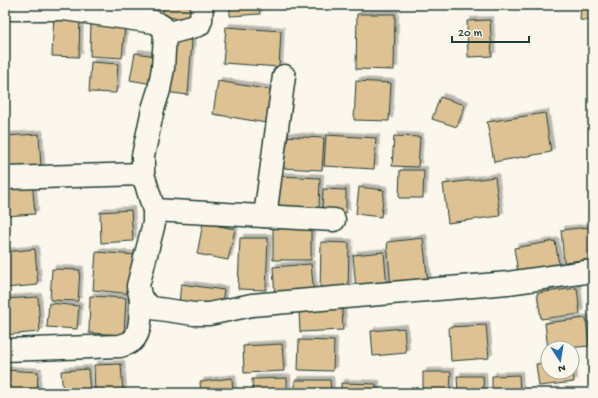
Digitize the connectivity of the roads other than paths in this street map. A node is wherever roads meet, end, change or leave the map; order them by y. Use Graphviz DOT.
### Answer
graph roads {
  1 [pos="202,5"];
  2 [pos="5,9"];
  3 [pos="165,34"];
  4 [pos="284,76"];
  5 [pos="143,174"];
  6 [pos="5,178"];
  7 [pos="154,210"];
  8 [pos="265,216"];
  9 [pos="334,220"];
  10 [pos="593,271"];
  11 [pos="141,299"];
  12 [pos="5,350"];
  1 -- 3 [label="street"];
  2 -- 3 [label="street"];
  3 -- 5 [label="street"];
  4 -- 8 [label="street"];
  5 -- 6 [label="street"];
  5 -- 7 [label="street"];
  7 -- 8 [label="street"];
  7 -- 11 [label="street"];
  8 -- 9 [label="street"];
  10 -- 11 [label="street"];
  11 -- 12 [label="street"];
}
